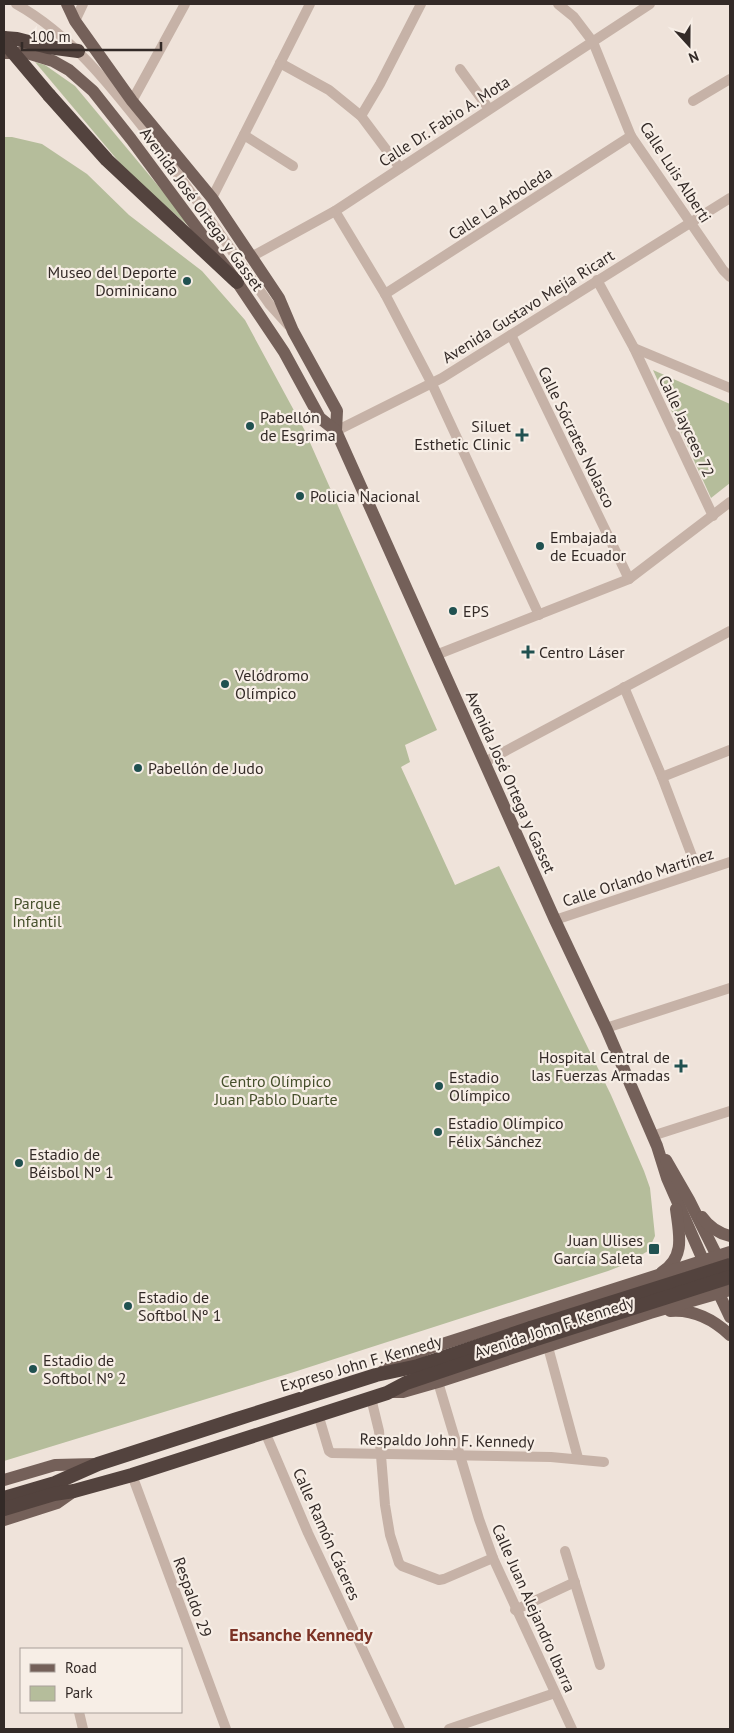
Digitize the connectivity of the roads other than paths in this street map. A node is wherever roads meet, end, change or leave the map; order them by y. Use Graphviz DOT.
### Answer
graph roads {
  1 [pos="16,4"];
  2 [pos="67,4"];
  3 [pos="83,4"];
  4 [pos="184,4"];
  5 [pos="310,4"];
  6 [pos="421,4"];
  7 [pos="558,4"];
  8 [pos="650,4"];
  9 [pos="74,21"];
  10 [pos="4,38"];
  11 [pos="592,42"];
  12 [pos="78,51"];
  13 [pos="4,53"];
  14 [pos="280,63"];
  15 [pos="460,69"];
  16 [pos="730,79"];
  17 [pos="132,101"];
  18 [pos="694,101"];
  19 [pos="489,110"];
  20 [pos="361,116"];
  21 [pos="244,135"];
  22 [pos="631,136"];
  23 [pos="293,166"];
  24 [pos="400,168"];
  25 [pos="212,198"];
  26 [pos="730,198"];
  27 [pos="335,211"];
  28 [pos="690,223"];
  29 [pos="251,257"];
  30 [pos="730,277"];
  31 [pos="597,280"];
  32 [pos="237,282"];
  33 [pos="385,294"];
  34 [pos="293,331"];
  35 [pos="511,335"];
  36 [pos="634,348"];
  37 [pos="432,384"];
  38 [pos="730,388"];
  39 [pos="336,431"];
  40 [pos="730,502"];
  41 [pos="713,516"];
  42 [pos="629,579"];
  43 [pos="539,615"];
  44 [pos="730,631"];
  45 [pos="436,655"];
  46 [pos="624,687"];
  47 [pos="730,750"];
  48 [pos="485,762"];
  49 [pos="662,777"];
  50 [pos="730,862"];
  51 [pos="698,872"];
  52 [pos="555,920"];
  53 [pos="730,988"];
  54 [pos="606,1028"];
  55 [pos="730,1111"];
  56 [pos="654,1141"];
  57 [pos="667,1178"];
  58 [pos="689,1200"];
  59 [pos="730,1236"];
  60 [pos="730,1252"];
  61 [pos="717,1256"];
  62 [pos="703,1260"];
  63 [pos="730,1265"];
  64 [pos="654,1277"];
  65 [pos="730,1277"];
  66 [pos="730,1282"];
  67 [pos="608,1291"];
  68 [pos="725,1292"];
  69 [pos="650,1313"];
  70 [pos="730,1317"];
  71 [pos="620,1323"];
  72 [pos="532,1334"];
  73 [pos="730,1335"];
  74 [pos="548,1346"];
  75 [pos="376,1375"];
  76 [pos="438,1382"];
  77 [pos="387,1392"];
  78 [pos="371,1398"];
  79 [pos="318,1414"];
  80 [pos="265,1432"];
  81 [pos="382,1454"];
  82 [pos="459,1455"];
  83 [pos="578,1458"];
  84 [pos="604,1462"];
  85 [pos="98,1464"];
  86 [pos="132,1475"];
  87 [pos="4,1480"];
  88 [pos="74,1491"];
  89 [pos="4,1498"];
  90 [pos="4,1509"];
  91 [pos="4,1520"];
  92 [pos="565,1551"];
  93 [pos="493,1558"];
  94 [pos="575,1582"];
  95 [pos="515,1610"];
  96 [pos="600,1665"];
  97 [pos="555,1693"];
  98 [pos="79,1713"];
  99 [pos="83,1729"];
  100 [pos="226,1729"];
  101 [pos="400,1729"];
  102 [pos="449,1729"];
  103 [pos="572,1729"];
  1 -- 12 [label="street"];
  2 -- 9 [label="main road, Avenida José Ortega y Gasset"];
  3 -- 9 [label="street"];
  4 -- 17 [label="street"];
  5 -- 14 [label="street"];
  6 -- 20 [label="street"];
  7 -- 11 [label="street, Calle Luis Alberti"];
  8 -- 11 [label="street, Calle Dr. Fabio A. Mota"];
  9 -- 17 [label="main road, Avenida José Ortega y Gasset"];
  10 -- 12 [label="highway"];
  10 -- 32 [label="highway, bridge"];
  11 -- 19 [label="street, Calle Dr. Fabio A. Mota"];
  11 -- 22 [label="street, Calle Luis Alberti"];
  12 -- 34 [label="street"];
  13 -- 32 [label="main road, Avenida José Ortega y Gasset"];
  14 -- 20 [label="street"];
  14 -- 21 [label="street"];
  15 -- 19 [label="street"];
  16 -- 18 [label="street"];
  17 -- 25 [label="main road, Avenida José Ortega y Gasset"];
  19 -- 24 [label="street, Calle Dr. Fabio A. Mota"];
  20 -- 24 [label="street"];
  21 -- 23 [label="street"];
  21 -- 25 [label="street"];
  22 -- 28 [label="street, Calle Luis Alberti"];
  22 -- 33 [label="street, Calle La Arboleda"];
  24 -- 27 [label="street, Calle Dr. Fabio A. Mota"];
  25 -- 29 [label="main road, Avenida José Ortega y Gasset"];
  26 -- 28 [label="street, Avenida Gustavo Mejía Ricart"];
  27 -- 29 [label="street, Calle Dr. Fabio A. Mota"];
  27 -- 33 [label="street"];
  28 -- 30 [label="street, Calle Luis Alberti"];
  28 -- 31 [label="street, Avenida Gustavo Mejía Ricart"];
  29 -- 34 [label="main road, Avenida José Ortega y Gasset"];
  31 -- 35 [label="street, Avenida Gustavo Mejía Ricart"];
  31 -- 36 [label="street, Calle Jaycees 72"];
  32 -- 39 [label="main road, Avenida José Ortega y Gasset"];
  33 -- 37 [label="street"];
  34 -- 39 [label="main road, Avenida José Ortega y Gasset"];
  35 -- 37 [label="street, Avenida Gustavo Mejía Ricart"];
  35 -- 42 [label="street, Calle Sócrates Nolasco"];
  36 -- 38 [label="street"];
  36 -- 41 [label="street, Calle Jaycees 72"];
  37 -- 39 [label="street, Avenida Gustavo Mejía Ricart"];
  37 -- 43 [label="street"];
  39 -- 45 [label="main road, Avenida José Ortega y Gasset"];
  40 -- 41 [label="street"];
  41 -- 42 [label="street"];
  42 -- 43 [label="street"];
  43 -- 45 [label="street"];
  44 -- 46 [label="street"];
  45 -- 48 [label="main road, Avenida José Ortega y Gasset"];
  46 -- 48 [label="street"];
  46 -- 49 [label="street"];
  47 -- 49 [label="street"];
  48 -- 52 [label="main road, Avenida José Ortega y Gasset"];
  49 -- 51 [label="street"];
  50 -- 51 [label="street, Calle Orlando Martínez"];
  51 -- 52 [label="street, Calle Orlando Martínez"];
  52 -- 54 [label="main road, Avenida José Ortega y Gasset"];
  53 -- 54 [label="street"];
  54 -- 56 [label="main road, Avenida José Ortega y Gasset"];
  55 -- 56 [label="street"];
  56 -- 57 [label="main road, Avenida José Ortega y Gasset"];
  56 -- 58 [label="main road, Avenida José Ortega y Gasset"];
  57 -- 62 [label="main road, Avenida José Ortega y Gasset"];
  57 -- 64 [label="main road"];
  58 -- 59 [label="main road"];
  58 -- 61 [label="main road, Avenida José Ortega y Gasset"];
  60 -- 61 [label="main road, Avenida John F. Kennedy"];
  61 -- 62 [label="main road, Avenida John F. Kennedy"];
  61 -- 66 [label="main road, Avenida José Ortega y Gasset"];
  62 -- 64 [label="main road, Avenida John F. Kennedy"];
  62 -- 68 [label="main road, Avenida José Ortega y Gasset"];
  63 -- 72 [label="highway, Expreso John F. Kennedy, bridge"];
  64 -- 67 [label="main road, Avenida John F. Kennedy"];
  65 -- 72 [label="highway, Expreso John F. Kennedy, bridge"];
  67 -- 71 [label="main road"];
  67 -- 75 [label="main road, Avenida John F. Kennedy"];
  68 -- 69 [label="main road, Avenida John F. Kennedy"];
  68 -- 70 [label="main road, Avenida José Ortega y Gasset"];
  69 -- 71 [label="main road, Avenida John F. Kennedy"];
  69 -- 73 [label="main road"];
  71 -- 74 [label="main road, Avenida John F. Kennedy"];
  72 -- 75 [label="highway, Expreso John F. Kennedy"];
  72 -- 77 [label="highway, Expreso John F. Kennedy"];
  74 -- 76 [label="main road, Avenida John F. Kennedy"];
  74 -- 83 [label="street"];
  75 -- 85 [label="highway, Expreso John F. Kennedy"];
  76 -- 77 [label="main road, Avenida John F. Kennedy"];
  76 -- 82 [label="street, Calle Juan Alejandro lbarra"];
  77 -- 78 [label="highway, Expreso John F. Kennedy"];
  78 -- 79 [label="highway, Expreso John F. Kennedy"];
  78 -- 81 [label="street"];
  79 -- 80 [label="highway, Expreso John F. Kennedy"];
  79 -- 81 [label="street, Respaldo John F. Kennedy"];
  80 -- 86 [label="highway, Expreso John F. Kennedy"];
  80 -- 101 [label="street, Calle Ramón Cáceres"];
  81 -- 82 [label="street, Respaldo John F. Kennedy"];
  81 -- 93 [label="street"];
  82 -- 83 [label="street, Respaldo John F. Kennedy"];
  82 -- 93 [label="street, Calle Juan Alejandro lbarra"];
  83 -- 84 [label="street, Respaldo John F. Kennedy"];
  85 -- 87 [label="main road"];
  85 -- 89 [label="highway, Expreso John F. Kennedy"];
  86 -- 88 [label="highway, Expreso John F. Kennedy"];
  86 -- 100 [label="street, Respaldo 29"];
  88 -- 90 [label="highway, Expreso John F. Kennedy"];
  88 -- 91 [label="main road"];
  92 -- 94 [label="street"];
  93 -- 95 [label="street, Calle Juan Alejandro lbarra"];
  94 -- 95 [label="street"];
  94 -- 96 [label="street"];
  95 -- 97 [label="street, Calle Juan Alejandro lbarra"];
  97 -- 102 [label="street"];
  97 -- 103 [label="street, Calle Juan Alejandro lbarra"];
  98 -- 99 [label="street"];
}
